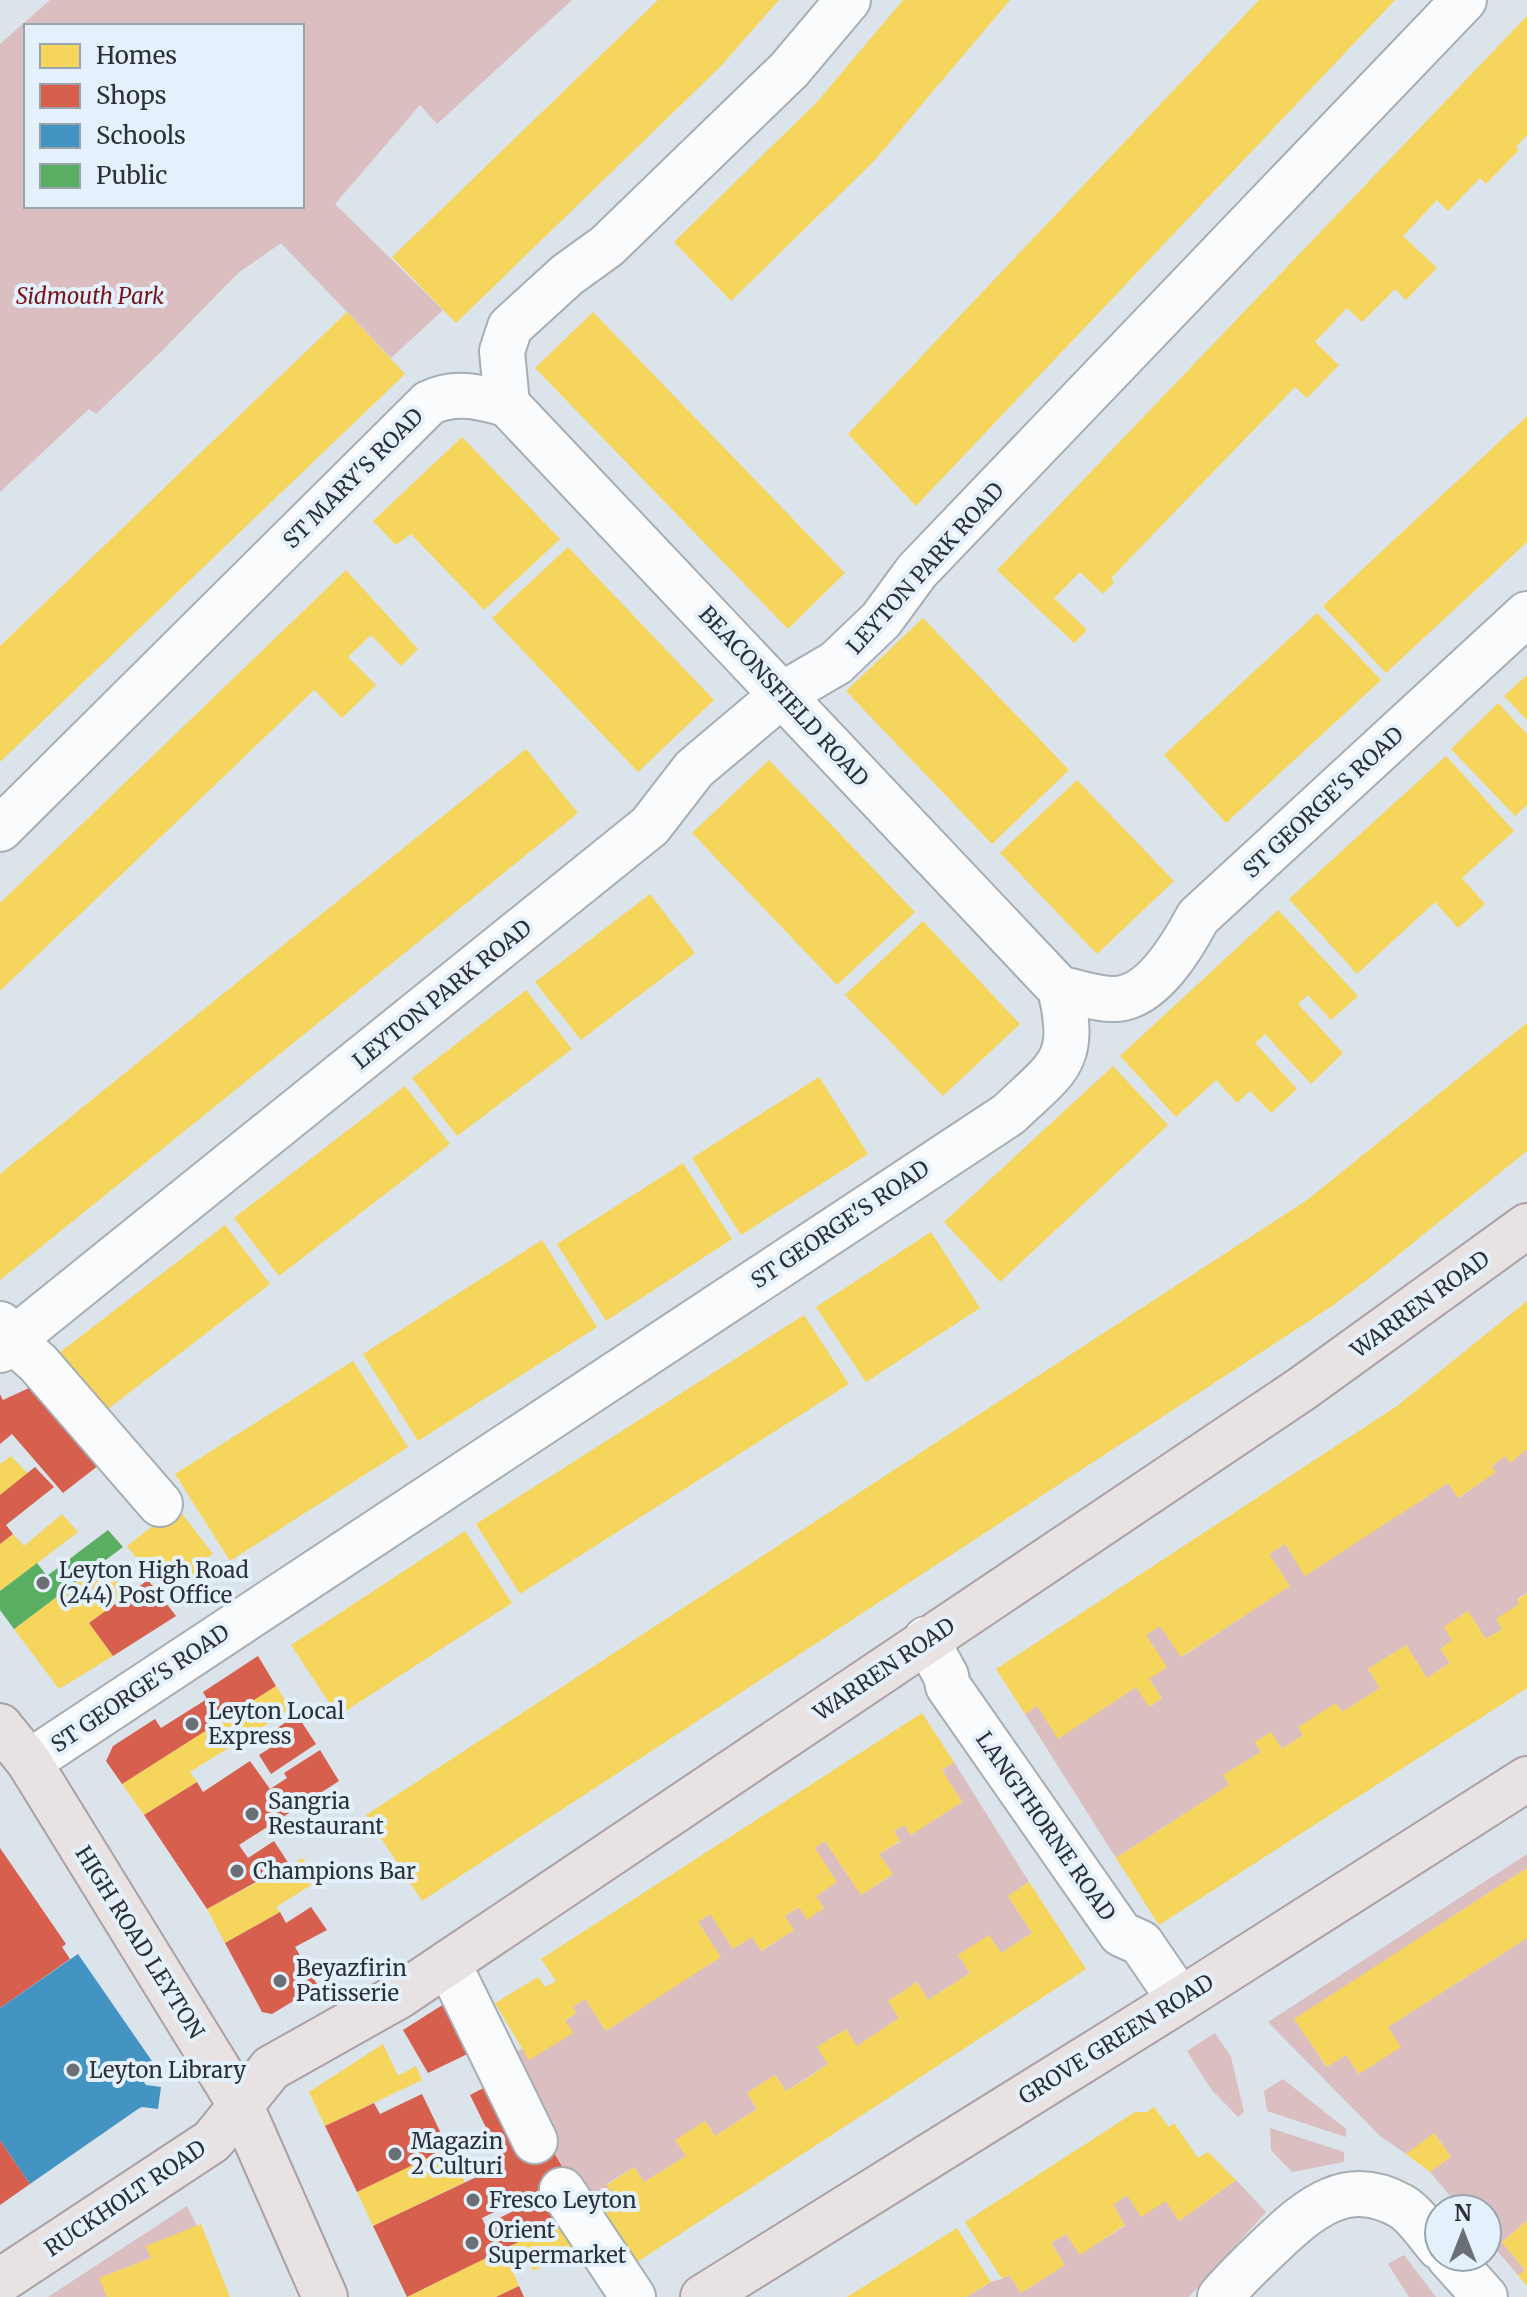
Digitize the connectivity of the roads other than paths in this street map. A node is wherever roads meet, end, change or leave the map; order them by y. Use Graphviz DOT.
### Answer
graph roads {
  1 [pos="848,0"];
  2 [pos="1464,0"];
  3 [pos="507,404"];
  4 [pos="1527,614"];
  5 [pos="783,694"];
  6 [pos="0,829"];
  7 [pos="1060,989"];
  8 [pos="1527,1226"];
  9 [pos="4,1338"];
  10 [pos="160,1504"];
  11 [pos="926,1639"];
  12 [pos="0,1726"];
  13 [pos="29,1762"];
  14 [pos="1527,1779"];
  15 [pos="448,1963"];
  16 [pos="1180,2000"];
  17 [pos="241,2106"];
  18 [pos="535,2141"];
  19 [pos="562,2190"];
  20 [pos="1423,2229"];
  21 [pos="1463,2273"];
  22 [pos="0,2281"];
  23 [pos="325,2297"];
  24 [pos="633,2297"];
  25 [pos="703,2297"];
  26 [pos="1220,2297"];
  27 [pos="1485,2297"];
  1 -- 3 [label="street"];
  2 -- 5 [label="street, LEYTON PARK ROAD"];
  3 -- 5 [label="street, BEACONSFIELD ROAD"];
  3 -- 6 [label="street, ST MARY'S ROAD"];
  4 -- 7 [label="street, ST GEORGE'S ROAD"];
  5 -- 7 [label="street, BEACONSFIELD ROAD"];
  5 -- 9 [label="street, LEYTON PARK ROAD"];
  7 -- 13 [label="street, ST GEORGE'S ROAD"];
  8 -- 11 [label="main road, WARREN ROAD"];
  9 -- 10 [label="street"];
  11 -- 15 [label="main road, WARREN ROAD"];
  11 -- 16 [label="street, LANGTHORNE ROAD"];
  12 -- 13 [label="main road, HIGH ROAD LEYTON"];
  13 -- 17 [label="main road, HIGH ROAD LEYTON"];
  14 -- 16 [label="main road, GROVE GREEN ROAD"];
  15 -- 17 [label="main road, WARREN ROAD"];
  15 -- 18 [label="street"];
  16 -- 25 [label="main road, GROVE GREEN ROAD"];
  17 -- 22 [label="main road, RUCKHOLT ROAD"];
  17 -- 23 [label="main road, HIGH ROAD LEYTON"];
  19 -- 24 [label="street"];
  20 -- 26 [label="street"];
  21 -- 27 [label="street"];
}
